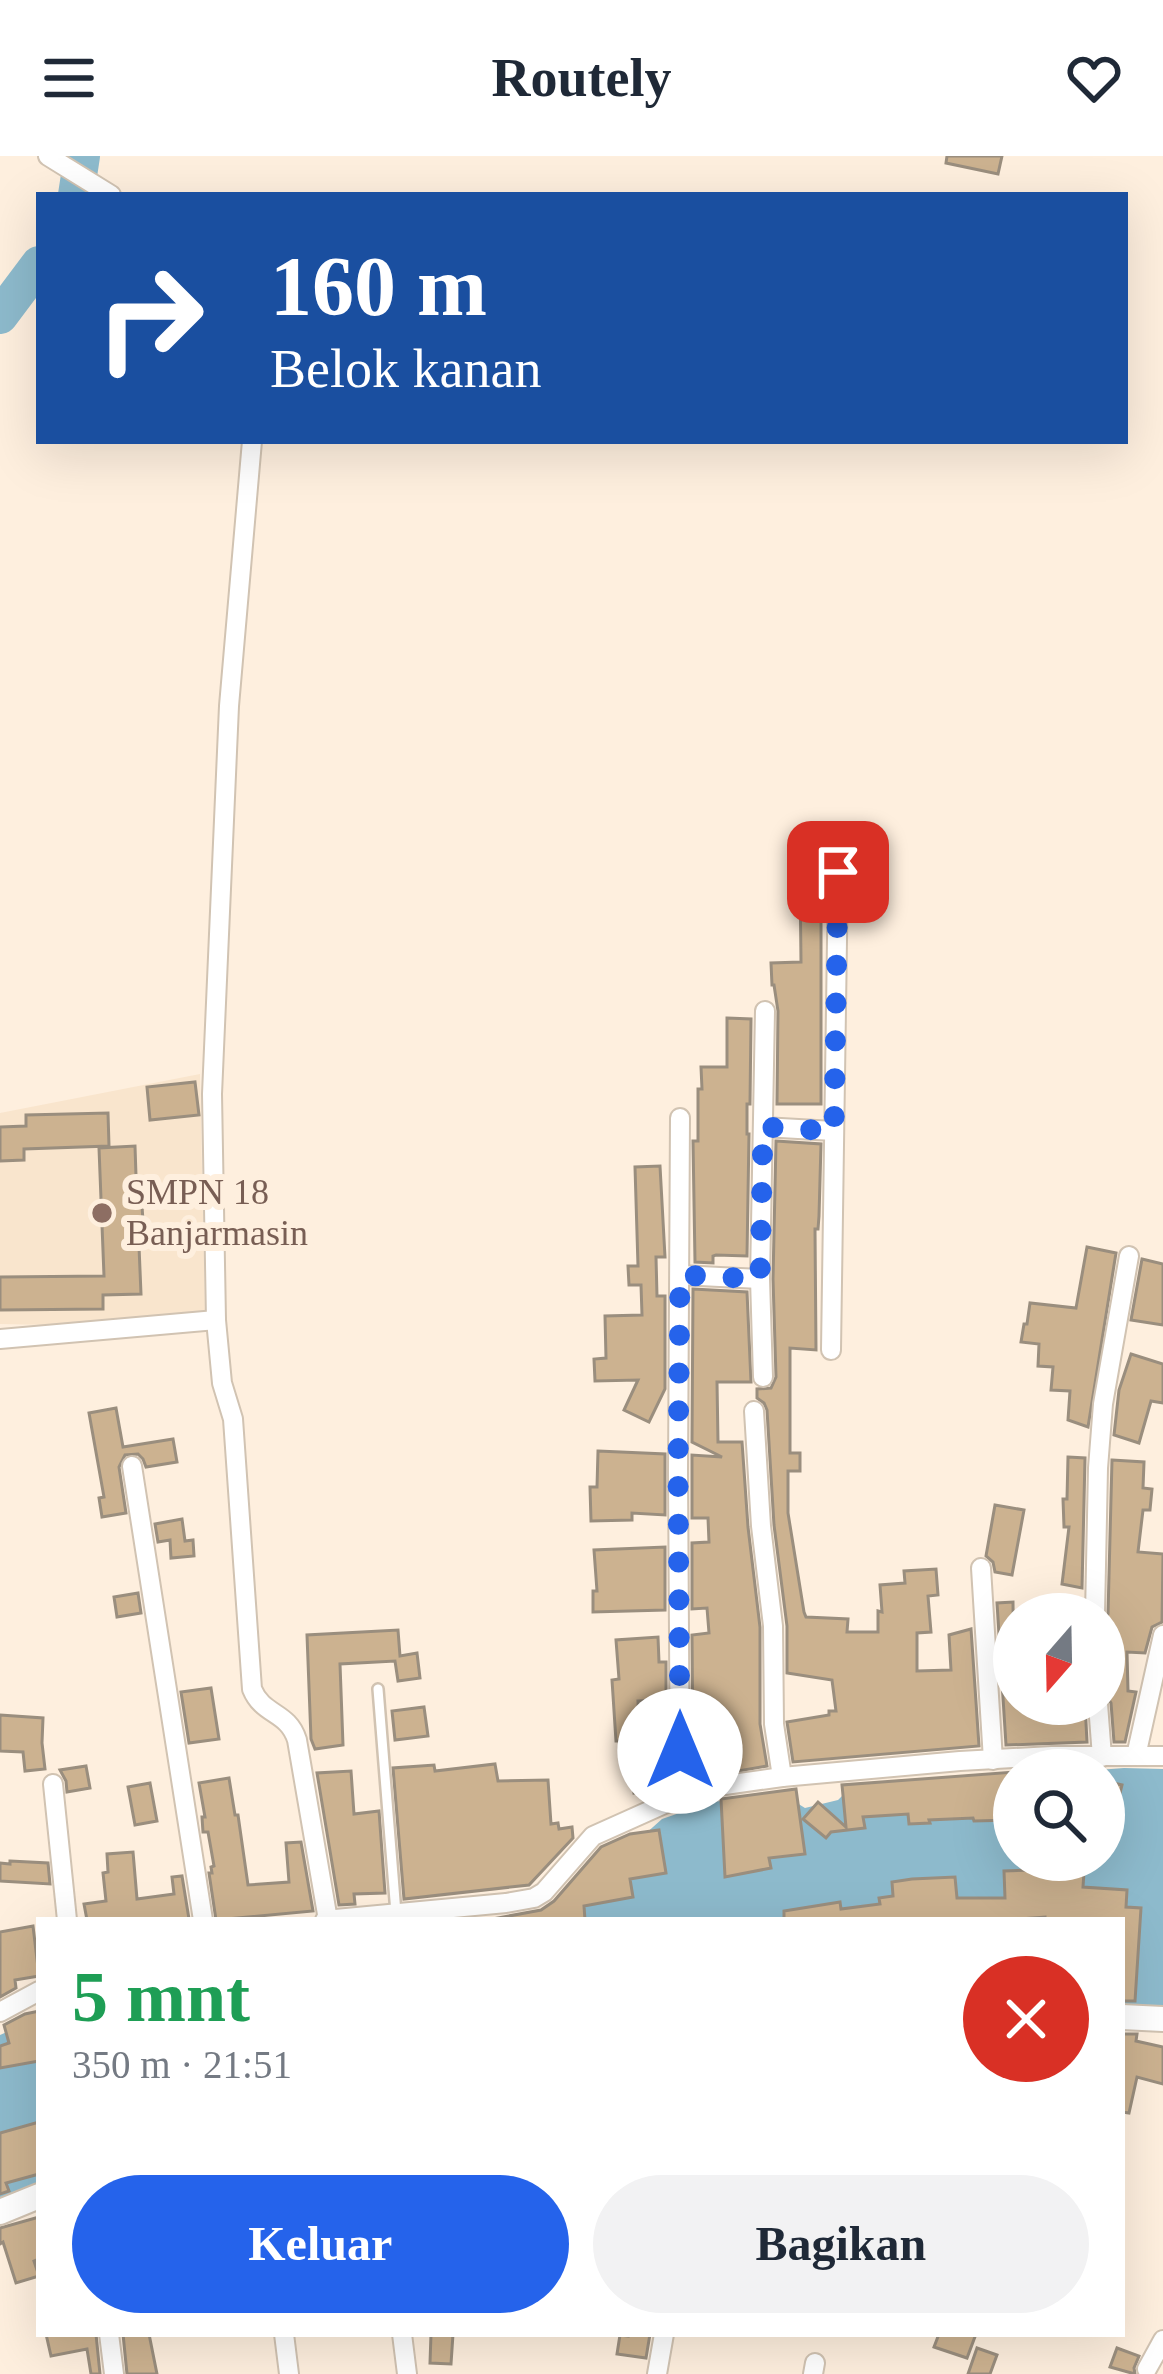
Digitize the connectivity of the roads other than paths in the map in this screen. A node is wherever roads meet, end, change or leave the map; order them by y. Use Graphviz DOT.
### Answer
graph roads {
  1 [pos="48,156"];
  2 [pos="106,192"];
  3 [pos="251,444"];
  4 [pos="838,872"];
  5 [pos="765,1011"];
  6 [pos="680,1118"];
  7 [pos="763,1127"];
  8 [pos="834,1131"];
  9 [pos="1130,1256"];
  10 [pos="680,1275"];
  11 [pos="760,1279"];
  12 [pos="216,1320"];
  13 [pos="0,1339"];
  14 [pos="831,1350"];
  15 [pos="763,1377"];
  16 [pos="754,1411"];
  17 [pos="132,1466"];
  18 [pos="982,1568"];
  19 [pos="1095,1593"];
  20 [pos="1163,1635"];
  21 [pos="378,1689"];
  22 [pos="1125,1756"];
  23 [pos="1136,1756"];
  24 [pos="1163,1756"];
  25 [pos="993,1760"];
  26 [pos="782,1777"];
  27 [pos="53,1784"];
  28 [pos="680,1797"];
  29 [pos="396,1913"];
  30 [pos="67,1917"];
  31 [pos="203,1917"];
  32 [pos="326,1917"];
  33 [pos="357,1917"];
  34 [pos="36,1993"];
  35 [pos="0,2012"];
  36 [pos="1125,2017"];
  37 [pos="1163,2019"];
  38 [pos="36,2197"];
  39 [pos="0,2212"];
  40 [pos="110,2337"];
  41 [pos="284,2337"];
  42 [pos="402,2337"];
  43 [pos="663,2337"];
  44 [pos="1163,2341"];
  45 [pos="1147,2369"];
  46 [pos="114,2374"];
  47 [pos="289,2374"];
  48 [pos="407,2374"];
  49 [pos="657,2374"];
  1 -- 2 [label="street"];
  3 -- 12 [label="street"];
  4 -- 8 [label="street"];
  5 -- 7 [label="street"];
  6 -- 10 [label="street"];
  7 -- 8 [label="street"];
  7 -- 11 [label="street"];
  8 -- 14 [label="street"];
  9 -- 19 [label="street"];
  10 -- 11 [label="street"];
  10 -- 28 [label="street"];
  11 -- 15 [label="street"];
  12 -- 13 [label="street"];
  12 -- 32 [label="street"];
  16 -- 26 [label="street"];
  17 -- 31 [label="street"];
  18 -- 25 [label="street"];
  20 -- 23 [label="street"];
  21 -- 29 [label="lane"];
  22 -- 23 [label="street"];
  23 -- 24 [label="street"];
  25 -- 26 [label="street"];
  26 -- 28 [label="street"];
  27 -- 30 [label="street"];
  28 -- 29 [label="street"];
  29 -- 33 [label="street"];
  34 -- 35 [label="street"];
  36 -- 37 [label="street"];
  38 -- 39 [label="street"];
  40 -- 46 [label="street"];
  41 -- 47 [label="street"];
  42 -- 48 [label="street"];
  43 -- 49 [label="street"];
  44 -- 45 [label="street"];
}
